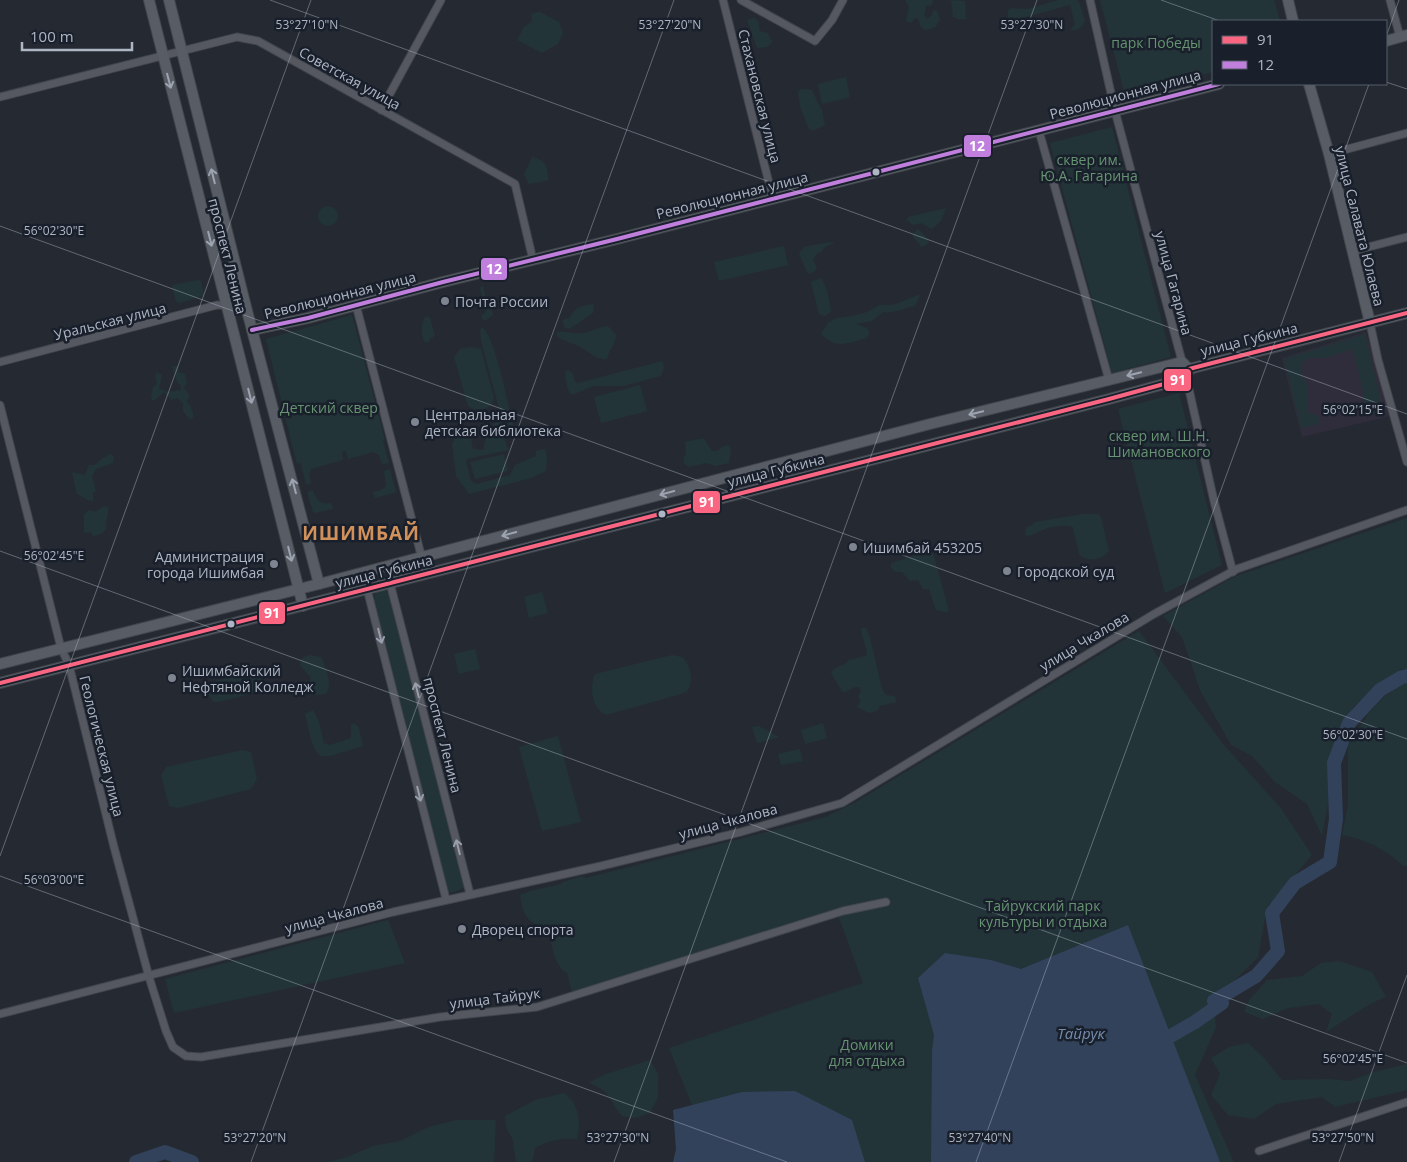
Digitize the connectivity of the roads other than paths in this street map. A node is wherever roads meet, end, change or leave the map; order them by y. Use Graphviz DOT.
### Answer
graph roads {
  1 [pos="149,0"];
  2 [pos="169,0"];
  3 [pos="441,0"];
  4 [pos="723,0"];
  5 [pos="741,0"];
  6 [pos="843,0"];
  7 [pos="1090,0"];
  8 [pos="1288,0"];
  9 [pos="1390,0"];
  10 [pos="1293,20"];
  11 [pos="1404,36"];
  12 [pos="1387,41"];
  13 [pos="182,50"];
  14 [pos="162,55"];
  15 [pos="1215,85"];
  16 [pos="1309,85"];
  17 [pos="0,96"];
  18 [pos="381,110"];
  19 [pos="1115,111"];
  20 [pos="1039,131"];
  21 [pos="1407,133"];
  22 [pos="1329,154"];
  23 [pos="773,199"];
  24 [pos="1407,237"];
  25 [pos="1353,251"];
  26 [pos="533,260"];
  27 [pos="226,305"];
  28 [pos="356,305"];
  29 [pos="1407,314"];
  30 [pos="1370,323"];
  31 [pos="252,330"];
  32 [pos="0,362"];
  33 [pos="1186,370"];
  34 [pos="1109,380"];
  35 [pos="0,405"];
  36 [pos="1407,462"];
  37 [pos="1407,510"];
  38 [pos="422,556"];
  39 [pos="1233,572"];
  40 [pos="426,574"];
  41 [pos="390,583"];
  42 [pos="320,584"];
  43 [pos="298,589"];
  44 [pos="367,589"];
  45 [pos="303,606"];
  46 [pos="61,648"];
  47 [pos="0,664"];
  48 [pos="69,665"];
  49 [pos="0,682"];
  50 [pos="470,894"];
  51 [pos="446,899"];
  52 [pos="886,902"];
  53 [pos="149,977"];
  54 [pos="0,1014"];
  55 [pos="1407,1102"];
  56 [pos="1259,1151"];
  1 -- 14 [label="main road, проспект Ленина"];
  2 -- 13 [label="main road, проспект Ленина"];
  3 -- 18 [label="street"];
  4 -- 23 [label="street, Стахановская улица"];
  5 -- 6 [label="street"];
  7 -- 19 [label="street, улица Гагарина"];
  8 -- 10 [label="main road"];
  9 -- 11 [label="street"];
  11 -- 12 [label="main road"];
  13 -- 14 [label="street, Советская улица"];
  13 -- 18 [label="street, Советская улица"];
  31 -- 13 [label="main road, проспект Ленина, one-way"];
  14 -- 17 [label="street, Советская улица"];
  14 -- 27 [label="main road, проспект Ленина, one-way"];
  15 -- 19 [label="main road, Революционная улица"];
  16 -- 22 [label="main road, улица Салавата Юлаева"];
  18 -- 26 [label="street, Советская улица"];
  19 -- 20 [label="main road, Революционная улица"];
  19 -- 33 [label="street, улица Гагарина"];
  20 -- 23 [label="main road, Революционная улица"];
  20 -- 34 [label="street"];
  21 -- 22 [label="street"];
  22 -- 25 [label="main road, улица Салавата Юлаева"];
  23 -- 26 [label="main road, Революционная улица"];
  24 -- 25 [label="street"];
  25 -- 30 [label="main road, улица Салавата Юлаева"];
  26 -- 28 [label="main road, Революционная улица"];
  27 -- 32 [label="street, Уральская улица"];
  27 -- 43 [label="main road, проспект Ленина, one-way"];
  28 -- 31 [label="main road, Революционная улица"];
  28 -- 38 [label="street"];
  29 -- 30 [label="main road, улица Губкина"];
  30 -- 33 [label="main road, улица Губкина"];
  30 -- 36 [label="street, улица Салавата Юлаева"];
  42 -- 31 [label="main road, проспект Ленина, one-way"];
  33 -- 34 [label="main road, улица Губкина, one-way"];
  33 -- 39 [label="street, улица Гагарина"];
  33 -- 40 [label="main road, улица Губкина"];
  34 -- 38 [label="main road, улица Губкина, one-way"];
  35 -- 46 [label="street, Геологическая улица"];
  37 -- 39 [label="street, улица Чкалова"];
  38 -- 40 [label="street"];
  38 -- 42 [label="main road, улица Губкина"];
  39 -- 50 [label="street, улица Чкалова"];
  40 -- 41 [label="main road, улица Губкина"];
  41 -- 44 [label="main road, улица Губкина"];
  50 -- 41 [label="street, проспект Ленина, one-way"];
  42 -- 43 [label="main road, улица Губкина"];
  43 -- 45 [label="main road, проспект Ленина"];
  43 -- 46 [label="main road, улица Губкина"];
  44 -- 45 [label="main road, улица Губкина"];
  44 -- 51 [label="street, one-way"];
  45 -- 48 [label="main road, улица Губкина"];
  46 -- 47 [label="main road, улица Губкина"];
  46 -- 48 [label="street, Геологическая улица"];
  48 -- 49 [label="main road, улица Губкина"];
  48 -- 53 [label="street, Геологическая улица"];
  50 -- 51 [label="street, улица Чкалова"];
  51 -- 53 [label="street, улица Чкалова"];
  52 -- 53 [label="street, улица Тайрук"];
  53 -- 54 [label="street, улица Чкалова"];
  55 -- 56 [label="street"];
}
